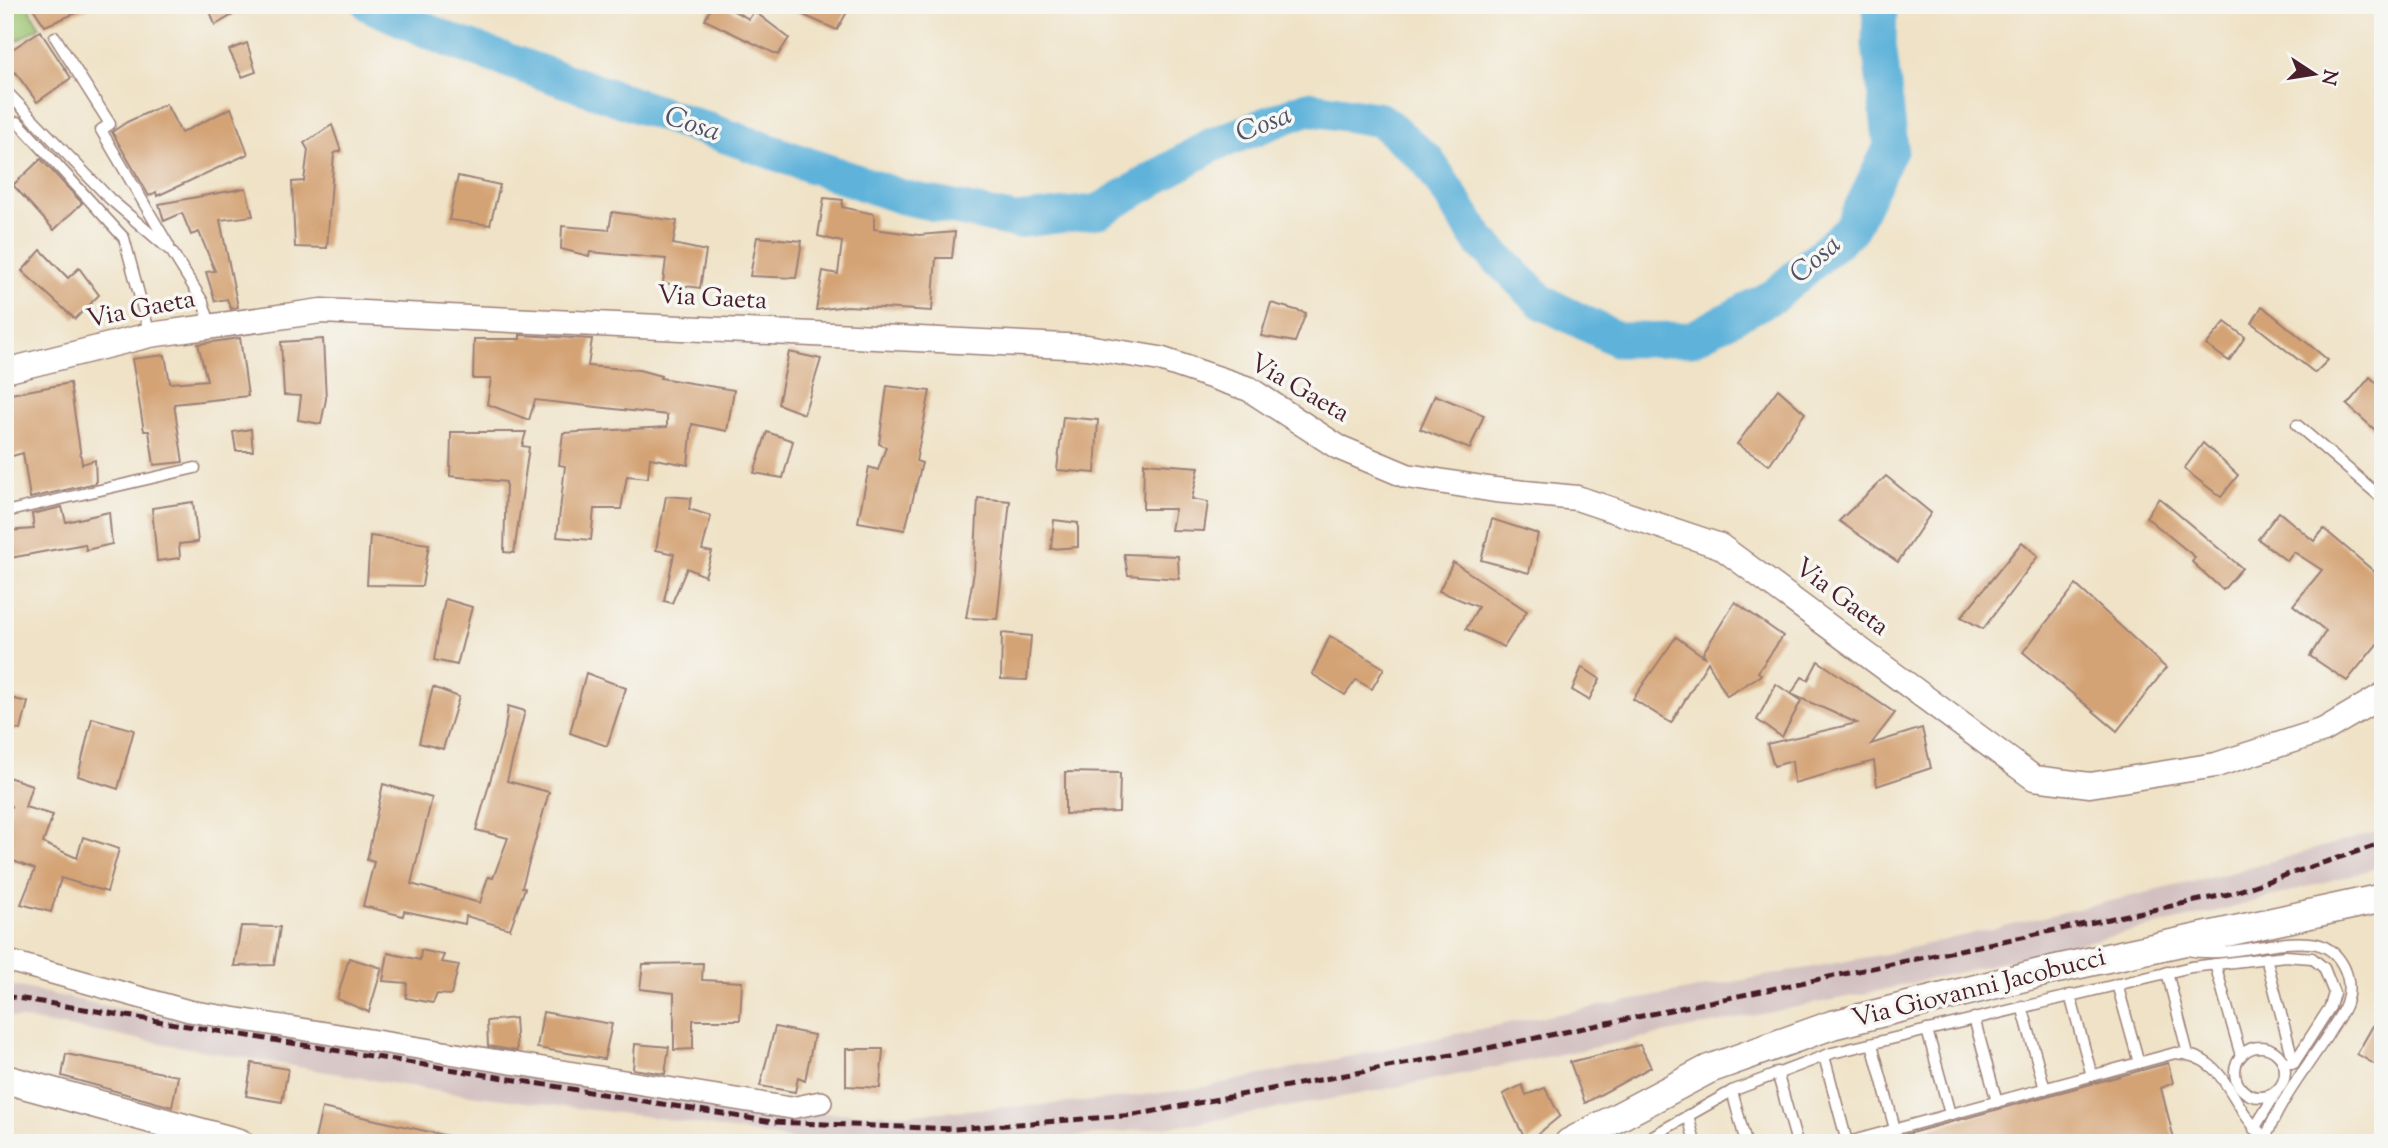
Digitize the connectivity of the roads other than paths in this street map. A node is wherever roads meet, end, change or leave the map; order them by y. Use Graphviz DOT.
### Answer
graph roads {
  1 [pos="55,37"];
  2 [pos="5,90"];
  3 [pos="18,122"];
  4 [pos="172,252"];
  5 [pos="211,327"];
  6 [pos="150,335"];
  7 [pos="5,371"];
  8 [pos="2297,425"];
  9 [pos="195,468"];
  10 [pos="2383,499"];
  11 [pos="5,512"];
  12 [pos="2383,695"];
  13 [pos="2383,898"];
  14 [pos="2160,945"];
  15 [pos="2266,958"];
  16 [pos="5,960"];
  17 [pos="2215,964"];
  18 [pos="2167,972"];
  19 [pos="2117,984"];
  20 [pos="2070,995"];
  21 [pos="2022,1006"];
  22 [pos="1974,1018"];
  23 [pos="1927,1030"];
  24 [pos="1872,1044"];
  25 [pos="2188,1054"];
  26 [pos="1824,1056"];
  27 [pos="2241,1056"];
  28 [pos="2139,1063"];
  29 [pos="2289,1063"];
  30 [pos="1777,1072"];
  31 [pos="2092,1076"];
  32 [pos="5,1079"];
  33 [pos="2045,1089"];
  34 [pos="2241,1089"];
  35 [pos="2277,1090"];
  36 [pos="1732,1091"];
  37 [pos="821,1102"];
  38 [pos="1997,1102"];
  39 [pos="1950,1114"];
  40 [pos="1688,1115"];
  41 [pos="2252,1127"];
  42 [pos="1895,1129"];
  43 [pos="1581,1139"];
  44 [pos="2265,1140"];
  45 [pos="1642,1142"];
  46 [pos="1846,1142"];
  47 [pos="239,1143"];
  48 [pos="1695,1143"];
  49 [pos="1746,1143"];
  50 [pos="1797,1143"];
  1 -- 4 [label="lane"];
  2 -- 4 [label="lane"];
  3 -- 6 [label="lane"];
  4 -- 5 [label="lane"];
  5 -- 6 [label="street, Via Gaeta"];
  5 -- 12 [label="street, Via Gaeta"];
  6 -- 7 [label="street, Via Gaeta"];
  8 -- 10 [label="lane"];
  9 -- 11 [label="lane"];
  13 -- 14 [label="main road, Via Giovanni Jacobucci"];
  14 -- 43 [label="main road, Via Giovanni Jacobucci"];
  14 -- 44 [label="lane"];
  15 -- 17 [label="lane"];
  15 -- 29 [label="lane"];
  15 -- 29 [label="lane"];
  16 -- 37 [label="street"];
  17 -- 18 [label="lane"];
  17 -- 27 [label="lane"];
  18 -- 19 [label="lane"];
  18 -- 25 [label="lane"];
  19 -- 20 [label="lane"];
  19 -- 28 [label="lane"];
  20 -- 21 [label="lane"];
  20 -- 31 [label="lane"];
  21 -- 22 [label="lane"];
  21 -- 33 [label="lane"];
  22 -- 23 [label="lane"];
  22 -- 38 [label="lane"];
  23 -- 24 [label="lane"];
  23 -- 39 [label="lane"];
  24 -- 26 [label="lane"];
  24 -- 42 [label="lane"];
  25 -- 28 [label="lane"];
  25 -- 41 [label="lane"];
  26 -- 30 [label="lane"];
  26 -- 46 [label="lane"];
  27 -- 29 [label="lane"];
  27 -- 34 [label="lane"];
  28 -- 31 [label="lane"];
  29 -- 35 [label="lane"];
  30 -- 36 [label="lane"];
  30 -- 50 [label="lane"];
  31 -- 33 [label="lane"];
  32 -- 47 [label="main road"];
  33 -- 38 [label="lane"];
  34 -- 35 [label="lane"];
  34 -- 41 [label="lane"];
  35 -- 41 [label="lane"];
  36 -- 40 [label="lane"];
  36 -- 49 [label="lane"];
  38 -- 39 [label="lane"];
  39 -- 42 [label="lane"];
  40 -- 45 [label="lane"];
  40 -- 48 [label="lane"];
  41 -- 44 [label="lane"];
  42 -- 46 [label="lane"];
}
